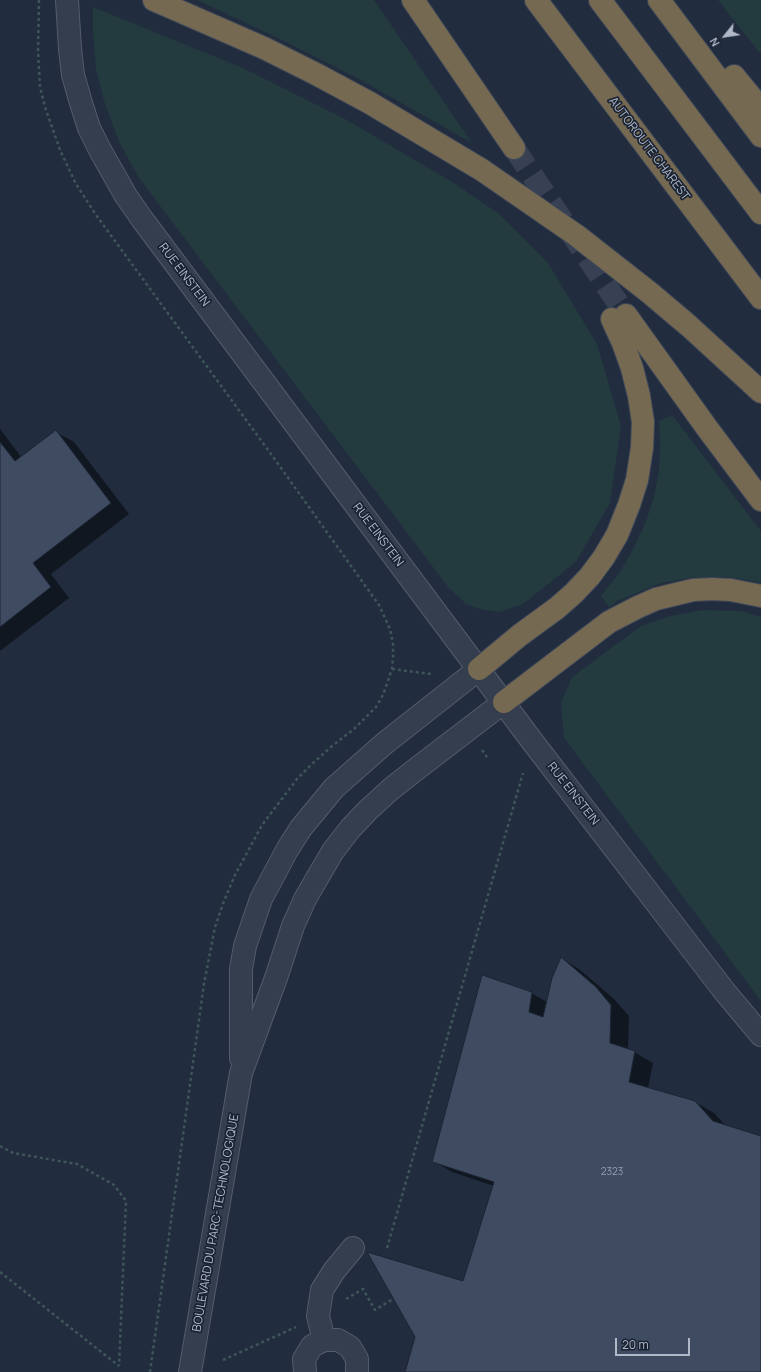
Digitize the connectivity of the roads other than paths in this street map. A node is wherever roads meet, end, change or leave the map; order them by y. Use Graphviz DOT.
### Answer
graph roads {
  1 [pos="67,0"];
  2 [pos="154,0"];
  3 [pos="413,0"];
  4 [pos="536,0"];
  5 [pos="600,0"];
  6 [pos="659,0"];
  7 [pos="675,0"];
  8 [pos="761,109"];
  9 [pos="761,136"];
  10 [pos="514,148"];
  11 [pos="761,213"];
  12 [pos="761,298"];
  13 [pos="761,392"];
  14 [pos="761,500"];
  15 [pos="761,596"];
  16 [pos="479,669"];
  17 [pos="504,702"];
  18 [pos="761,1035"];
  19 [pos="241,1074"];
  20 [pos="353,1248"];
  21 [pos="324,1340"];
  22 [pos="300,1368"];
  23 [pos="190,1372"];
  24 [pos="357,1372"];
  1 -- 16 [label="street, RUE EINSTEIN"];
  2 -- 13 [label="highway"];
  3 -- 10 [label="highway"];
  4 -- 12 [label="highway, AUTOROUTE CHAREST"];
  5 -- 11 [label="highway"];
  6 -- 9 [label="highway"];
  7 -- 8 [label="highway"];
  14 -- 16 [label="highway"];
  15 -- 17 [label="highway"];
  16 -- 17 [label="street, RUE EINSTEIN"];
  16 -- 19 [label="street, BOULEVARD DU PARC-TECHNOLOGIQUE"];
  17 -- 18 [label="street, RUE EINSTEIN"];
  17 -- 19 [label="street, BOULEVARD DU PARC-TECHNOLOGIQUE"];
  19 -- 23 [label="street, BOULEVARD DU PARC-TECHNOLOGIQUE"];
  20 -- 21 [label="street"];
  21 -- 22 [label="street"];
  21 -- 24 [label="street"];
}
